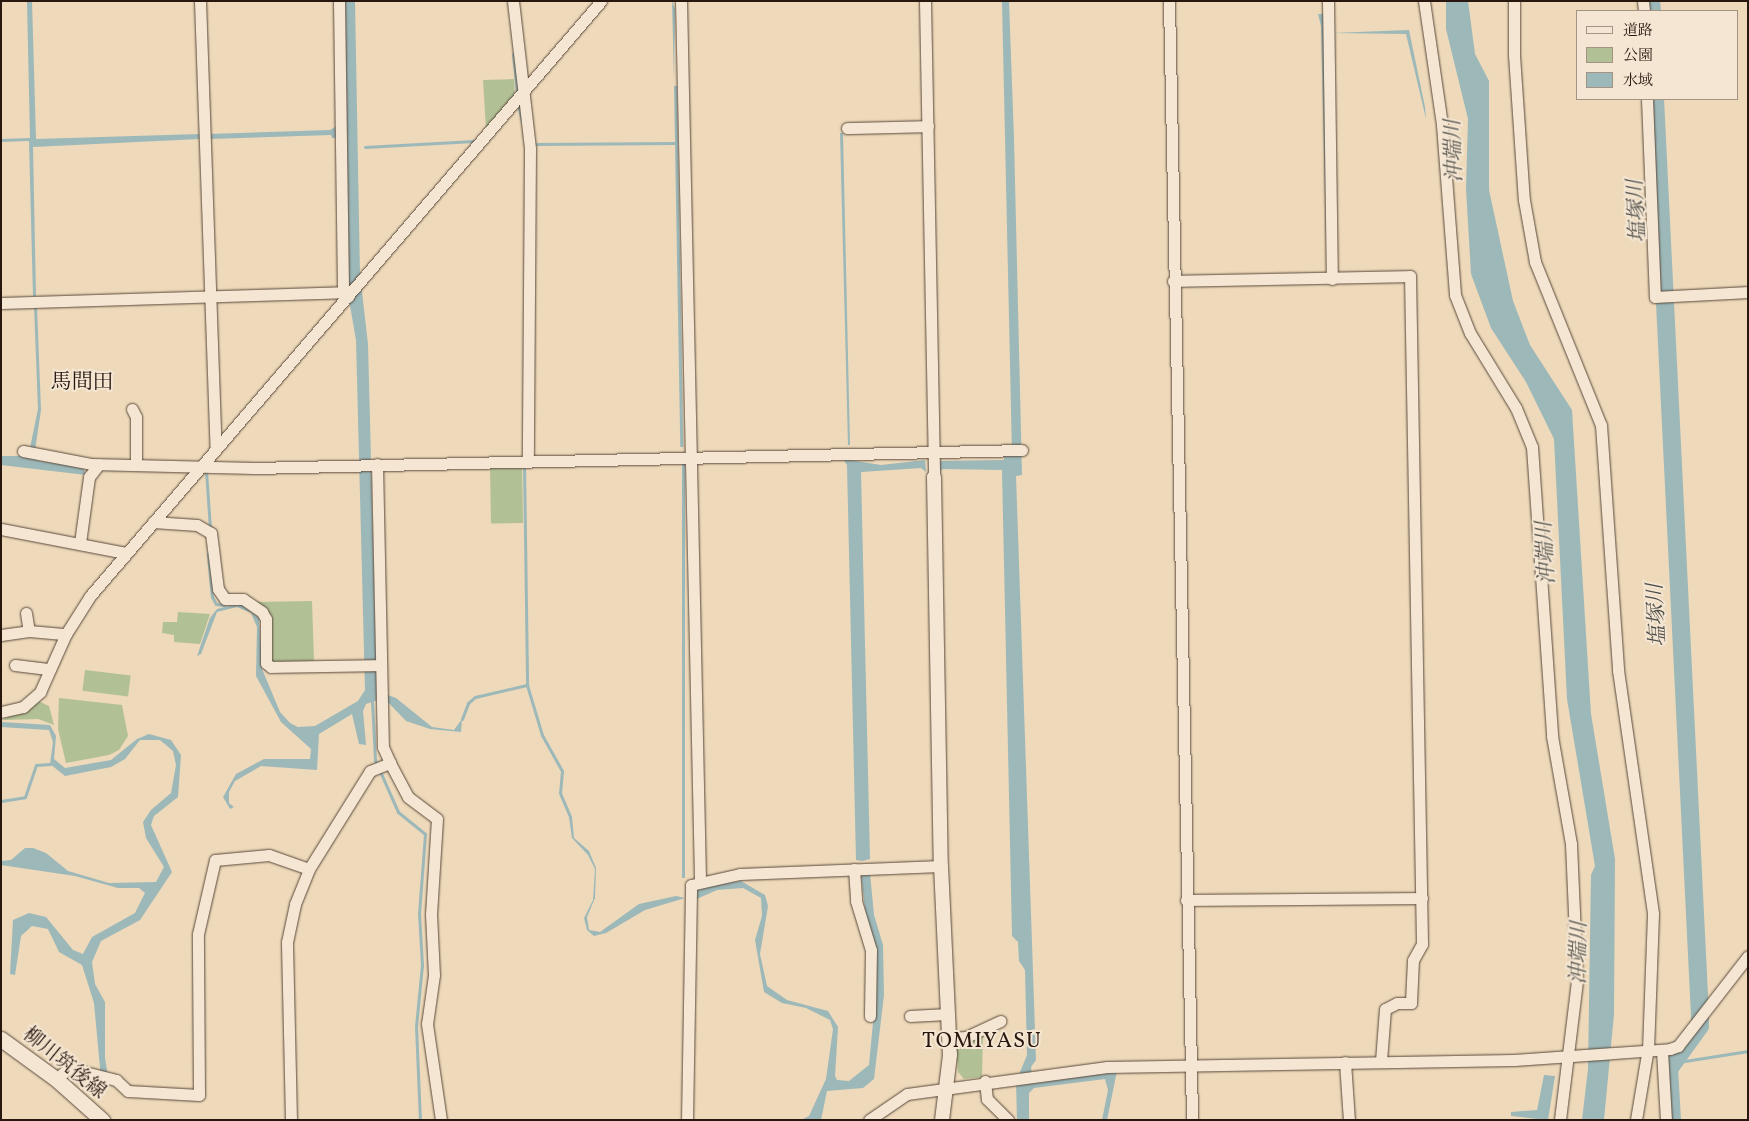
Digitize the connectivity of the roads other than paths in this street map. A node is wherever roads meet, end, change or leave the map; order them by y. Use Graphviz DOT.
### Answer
graph roads {
  1 [pos="200,1"];
  2 [pos="339,1"];
  3 [pos="513,1"];
  4 [pos="601,1"];
  5 [pos="681,1"];
  6 [pos="925,1"];
  7 [pos="1169,1"];
  8 [pos="1328,1"];
  9 [pos="1424,1"];
  10 [pos="1514,1"];
  11 [pos="523,92"];
  12 [pos="1647,100"];
  13 [pos="928,126"];
  14 [pos="847,128"];
  15 [pos="1332,279"];
  16 [pos="1174,281"];
  17 [pos="1748,292"];
  18 [pos="347,295"];
  19 [pos="210,297"];
  20 [pos="1,303"];
  21 [pos="132,409"];
  22 [pos="216,449"];
  23 [pos="1022,450"];
  24 [pos="23,451"];
  25 [pos="690,455"];
  26 [pos="933,455"];
  27 [pos="528,459"];
  28 [pos="99,464"];
  29 [pos="136,464"];
  30 [pos="203,464"];
  31 [pos="377,464"];
  32 [pos="934,477"];
  33 [pos="153,522"];
  34 [pos="1,529"];
  35 [pos="80,543"];
  36 [pos="126,553"];
  37 [pos="26,614"];
  38 [pos="29,631"];
  39 [pos="66,634"];
  40 [pos="1,635"];
  41 [pos="15,665"];
  42 [pos="382,665"];
  43 [pos="50,669"];
  44 [pos="1,712"];
  45 [pos="390,763"];
  46 [pos="941,866"];
  47 [pos="856,868"];
  48 [pos="309,869"];
  49 [pos="700,881"];
  50 [pos="1422,898"];
  51 [pos="1186,900"];
  52 [pos="1748,956"];
  53 [pos="947,1014"];
  54 [pos="870,1016"];
  55 [pos="910,1016"];
  56 [pos="1000,1021"];
  57 [pos="949,1038"];
  58 [pos="1,1039"];
  59 [pos="1647,1050"];
  60 [pos="1662,1051"];
  61 [pos="1572,1055"];
  62 [pos="1381,1061"];
  63 [pos="1345,1062"];
  64 [pos="1190,1066"];
  65 [pos="56,1079"];
  66 [pos="985,1081"];
  67 [pos="947,1086"];
  68 [pos="100,1118"];
  69 [pos="291,1120"];
  70 [pos="441,1120"];
  71 [pos="687,1120"];
  72 [pos="869,1120"];
  73 [pos="942,1120"];
  74 [pos="1008,1120"];
  75 [pos="1192,1120"];
  76 [pos="1349,1120"];
  77 [pos="1560,1120"];
  78 [pos="1636,1120"];
  79 [pos="1666,1120"];
  1 -- 19 [label="street"];
  2 -- 18 [label="street"];
  3 -- 11 [label="street"];
  4 -- 11 [label="street"];
  5 -- 25 [label="street"];
  6 -- 13 [label="street"];
  7 -- 16 [label="street"];
  8 -- 15 [label="street"];
  9 -- 61 [label="street"];
  10 -- 59 [label="street"];
  11 -- 18 [label="street"];
  11 -- 27 [label="street"];
  12 -- 17 [label="street"];
  13 -- 14 [label="street"];
  13 -- 26 [label="street"];
  15 -- 16 [label="street"];
  15 -- 50 [label="street"];
  16 -- 51 [label="street"];
  18 -- 19 [label="street"];
  18 -- 22 [label="street"];
  19 -- 20 [label="street"];
  19 -- 22 [label="street"];
  21 -- 29 [label="street"];
  22 -- 30 [label="street"];
  23 -- 26 [label="street"];
  24 -- 28 [label="street"];
  25 -- 26 [label="street"];
  25 -- 27 [label="street"];
  25 -- 49 [label="street"];
  26 -- 32 [label="street"];
  27 -- 31 [label="street"];
  28 -- 29 [label="street"];
  28 -- 35 [label="street"];
  29 -- 30 [label="street"];
  30 -- 31 [label="street"];
  30 -- 33 [label="street"];
  31 -- 42 [label="street"];
  32 -- 46 [label="street"];
  33 -- 36 [label="street"];
  33 -- 42 [label="street"];
  34 -- 35 [label="street"];
  35 -- 36 [label="street"];
  36 -- 39 [label="street"];
  37 -- 38 [label="street"];
  38 -- 39 [label="street"];
  38 -- 40 [label="street"];
  39 -- 43 [label="street"];
  41 -- 43 [label="street"];
  42 -- 45 [label="street"];
  43 -- 44 [label="street"];
  45 -- 48 [label="street"];
  45 -- 70 [label="street"];
  46 -- 47 [label="street"];
  46 -- 53 [label="street"];
  47 -- 49 [label="street"];
  47 -- 54 [label="street"];
  48 -- 65 [label="street"];
  48 -- 69 [label="street"];
  49 -- 71 [label="street"];
  50 -- 51 [label="street"];
  50 -- 62 [label="street"];
  51 -- 64 [label="street"];
  52 -- 60 [label="street"];
  53 -- 55 [label="street"];
  53 -- 57 [label="street"];
  56 -- 57 [label="street"];
  57 -- 67 [label="street"];
  58 -- 65 [label="main road, 柳川筑後線"];
  59 -- 60 [label="street"];
  59 -- 61 [label="street"];
  59 -- 78 [label="street"];
  60 -- 79 [label="street"];
  61 -- 62 [label="street"];
  61 -- 77 [label="street"];
  62 -- 63 [label="street"];
  63 -- 64 [label="street"];
  63 -- 76 [label="street"];
  64 -- 66 [label="street"];
  64 -- 75 [label="street"];
  65 -- 68 [label="main road, 柳川筑後線"];
  66 -- 67 [label="street"];
  66 -- 74 [label="street"];
  67 -- 72 [label="street"];
  67 -- 73 [label="street"];
}
